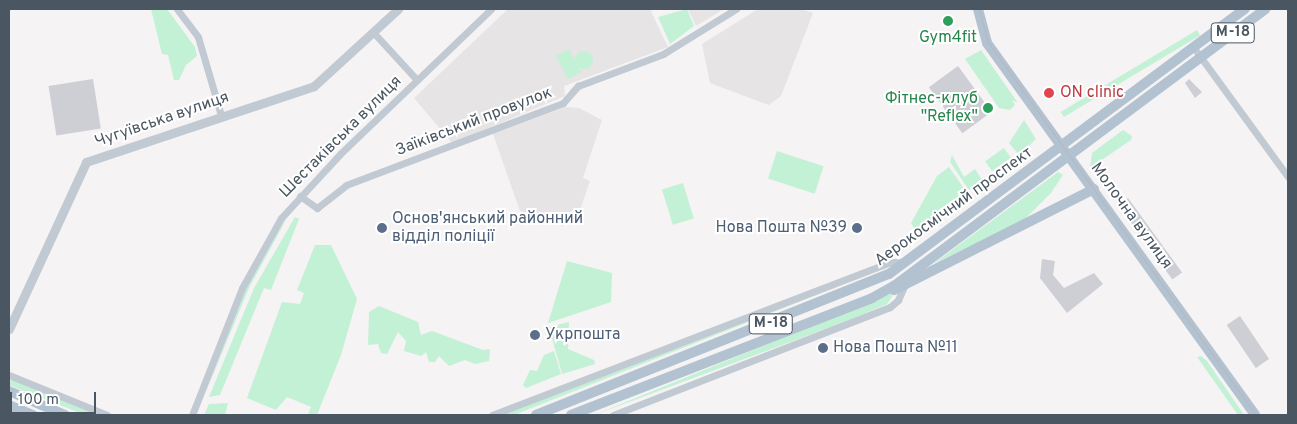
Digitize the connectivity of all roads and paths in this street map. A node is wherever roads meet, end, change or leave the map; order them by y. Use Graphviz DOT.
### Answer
graph roads {
  1 [pos="177,9"];
  2 [pos="398,9"];
  3 [pos="491,9"];
  4 [pos="736,9"];
  5 [pos="978,9"];
  6 [pos="1245,9"];
  7 [pos="1265,9"];
  8 [pos="372,32"];
  9 [pos="1194,48"];
  10 [pos="1201,58"];
  11 [pos="417,80"];
  12 [pos="221,115"];
  13 [pos="1062,147"];
  14 [pos="1070,157"];
  15 [pos="1288,177"];
  16 [pos="1094,189"];
  17 [pos="300,196"];
  18 [pos="932,257"];
  19 [pos="908,263"];
  20 [pos="943,267"];
  21 [pos="905,282"];
  22 [pos="9,329"];
  23 [pos="9,375"];
  24 [pos="9,392"];
  25 [pos="9,406"];
  26 [pos="32,415"];
  27 [pos="65,415"];
  28 [pos="107,415"];
  29 [pos="192,415"];
  30 [pos="492,415"];
  31 [pos="536,415"];
  32 [pos="571,415"];
  33 [pos="613,415"];
  34 [pos="1255,415"];
  1 -- 12 [label="street"];
  2 -- 8 [label="street, Чугуївська вулиця"];
  3 -- 11 [label="street, Шестаківська вулиця"];
  4 -- 17 [label="street, Заїківський провулок"];
  5 -- 13 [label="main road, Молочна вулиця"];
  6 -- 9 [label="main road, Аерокосмічний проспект / М-18"];
  7 -- 10 [label="main road, Аерокосмічний проспект / М-18"];
  8 -- 11 [label="street"];
  8 -- 12 [label="street, Чугуївська вулиця"];
  9 -- 10 [label="street"];
  9 -- 13 [label="main road, Аерокосмічний проспект / М-18"];
  10 -- 14 [label="main road, Аерокосмічний проспект / М-18"];
  10 -- 15 [label="street"];
  11 -- 17 [label="street, Шестаківська вулиця"];
  12 -- 22 [label="street, Чугуївська вулиця"];
  13 -- 14 [label="main road, Молочна вулиця"];
  13 -- 19 [label="main road, Аерокосмічний проспект / М-18"];
  14 -- 16 [label="main road, Молочна вулиця"];
  14 -- 18 [label="main road, Аерокосмічний проспект / М-18"];
  16 -- 20 [label="main road"];
  16 -- 34 [label="main road, Молочна вулиця"];
  17 -- 29 [label="street, Шестаківська вулиця"];
  18 -- 20 [label="main road"];
  18 -- 21 [label="main road, Аерокосмічний проспект / М-18"];
  19 -- 30 [label="street"];
  19 -- 31 [label="main road, Аерокосмічний проспект / М-18"];
  20 -- 21 [label="main road"];
  21 -- 32 [label="main road, М-18"];
  21 -- 33 [label="street"];
  23 -- 28 [label="street"];
  24 -- 27 [label="main road"];
  25 -- 26 [label="main road"];
}
